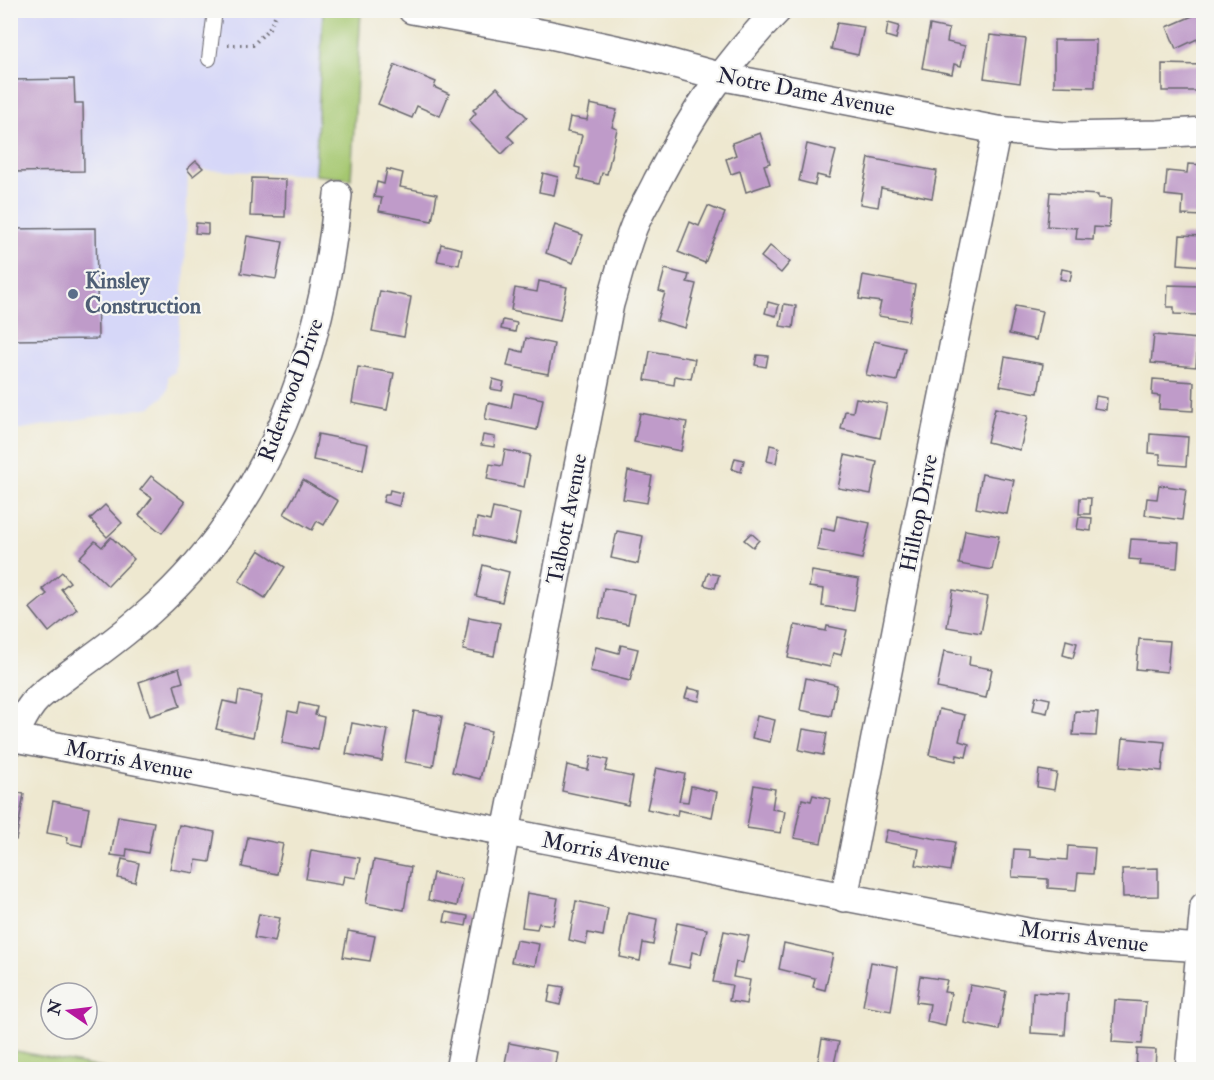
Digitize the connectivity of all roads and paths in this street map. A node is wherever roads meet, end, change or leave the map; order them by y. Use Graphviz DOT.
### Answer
graph roads {
  1 [pos="215,10"];
  2 [pos="278,10"];
  3 [pos="412,10"];
  4 [pos="778,10"];
  5 [pos="211,53"];
  6 [pos="719,76"];
  7 [pos="997,130"];
  8 [pos="1203,131"];
  9 [pos="338,195"];
  10 [pos="12,737"];
  11 [pos="505,832"];
  12 [pos="844,898"];
  13 [pos="1203,906"];
  14 [pos="1202,948"];
  15 [pos="459,1070"];
  16 [pos="1189,1070"];
  1 -- 5 [label="lane"];
  2 -- 5 [label="path"];
  3 -- 6 [label="street, Notre Dame Avenue"];
  4 -- 6 [label="street, Talbott Avenue"];
  6 -- 7 [label="street, Notre Dame Avenue"];
  6 -- 11 [label="street, Talbott Avenue"];
  7 -- 8 [label="street, Notre Dame Avenue"];
  7 -- 12 [label="street, Hilltop Drive"];
  9 -- 10 [label="street, Riderwood Drive"];
  10 -- 11 [label="street, Morris Avenue"];
  11 -- 12 [label="street, Morris Avenue"];
  11 -- 15 [label="street, Talbott Avenue"];
  12 -- 14 [label="street, Morris Avenue"];
  13 -- 14 [label="street"];
  14 -- 16 [label="street"];
}
